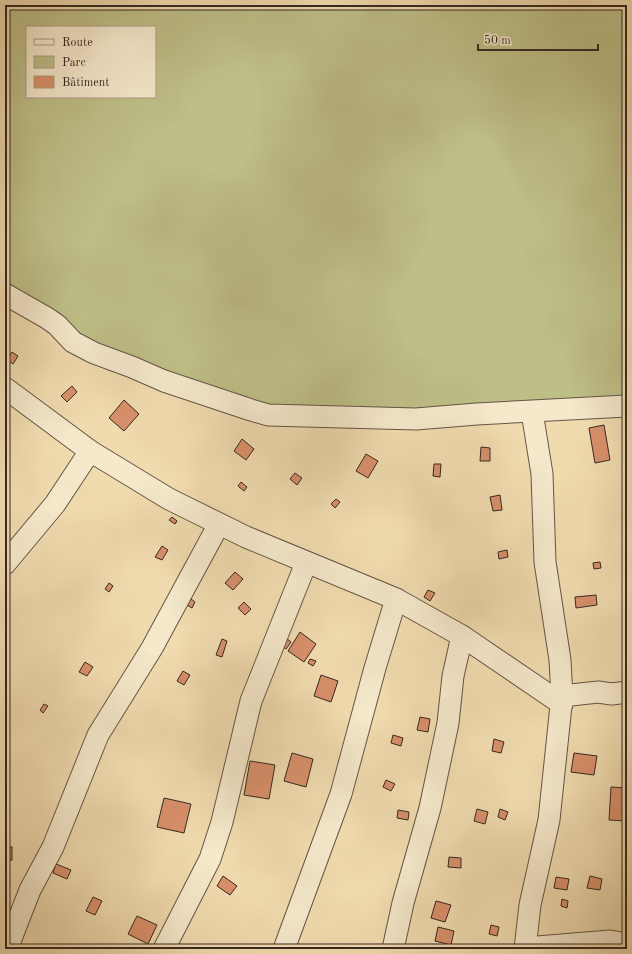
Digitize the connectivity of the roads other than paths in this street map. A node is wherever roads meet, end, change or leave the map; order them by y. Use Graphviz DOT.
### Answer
graph roads {
  1 [pos="5,294"];
  2 [pos="5,388"];
  3 [pos="627,406"];
  4 [pos="532,412"];
  5 [pos="90,451"];
  6 [pos="219,524"];
  7 [pos="306,563"];
  8 [pos="5,564"];
  9 [pos="396,599"];
  10 [pos="462,636"];
  11 [pos="627,692"];
  12 [pos="562,700"];
  13 [pos="627,944"];
  14 [pos="6,949"];
  15 [pos="164,949"];
  16 [pos="284,949"];
  17 [pos="393,949"];
  18 [pos="525,949"];
  1 -- 4 [label="street"];
  2 -- 5 [label="street"];
  3 -- 4 [label="street"];
  4 -- 12 [label="street"];
  5 -- 6 [label="street"];
  5 -- 8 [label="street"];
  6 -- 7 [label="street"];
  6 -- 14 [label="street"];
  7 -- 9 [label="street"];
  7 -- 15 [label="street"];
  9 -- 10 [label="street"];
  9 -- 16 [label="street"];
  10 -- 12 [label="street"];
  10 -- 17 [label="street"];
  11 -- 12 [label="street"];
  12 -- 18 [label="street"];
  13 -- 18 [label="street"];
}
